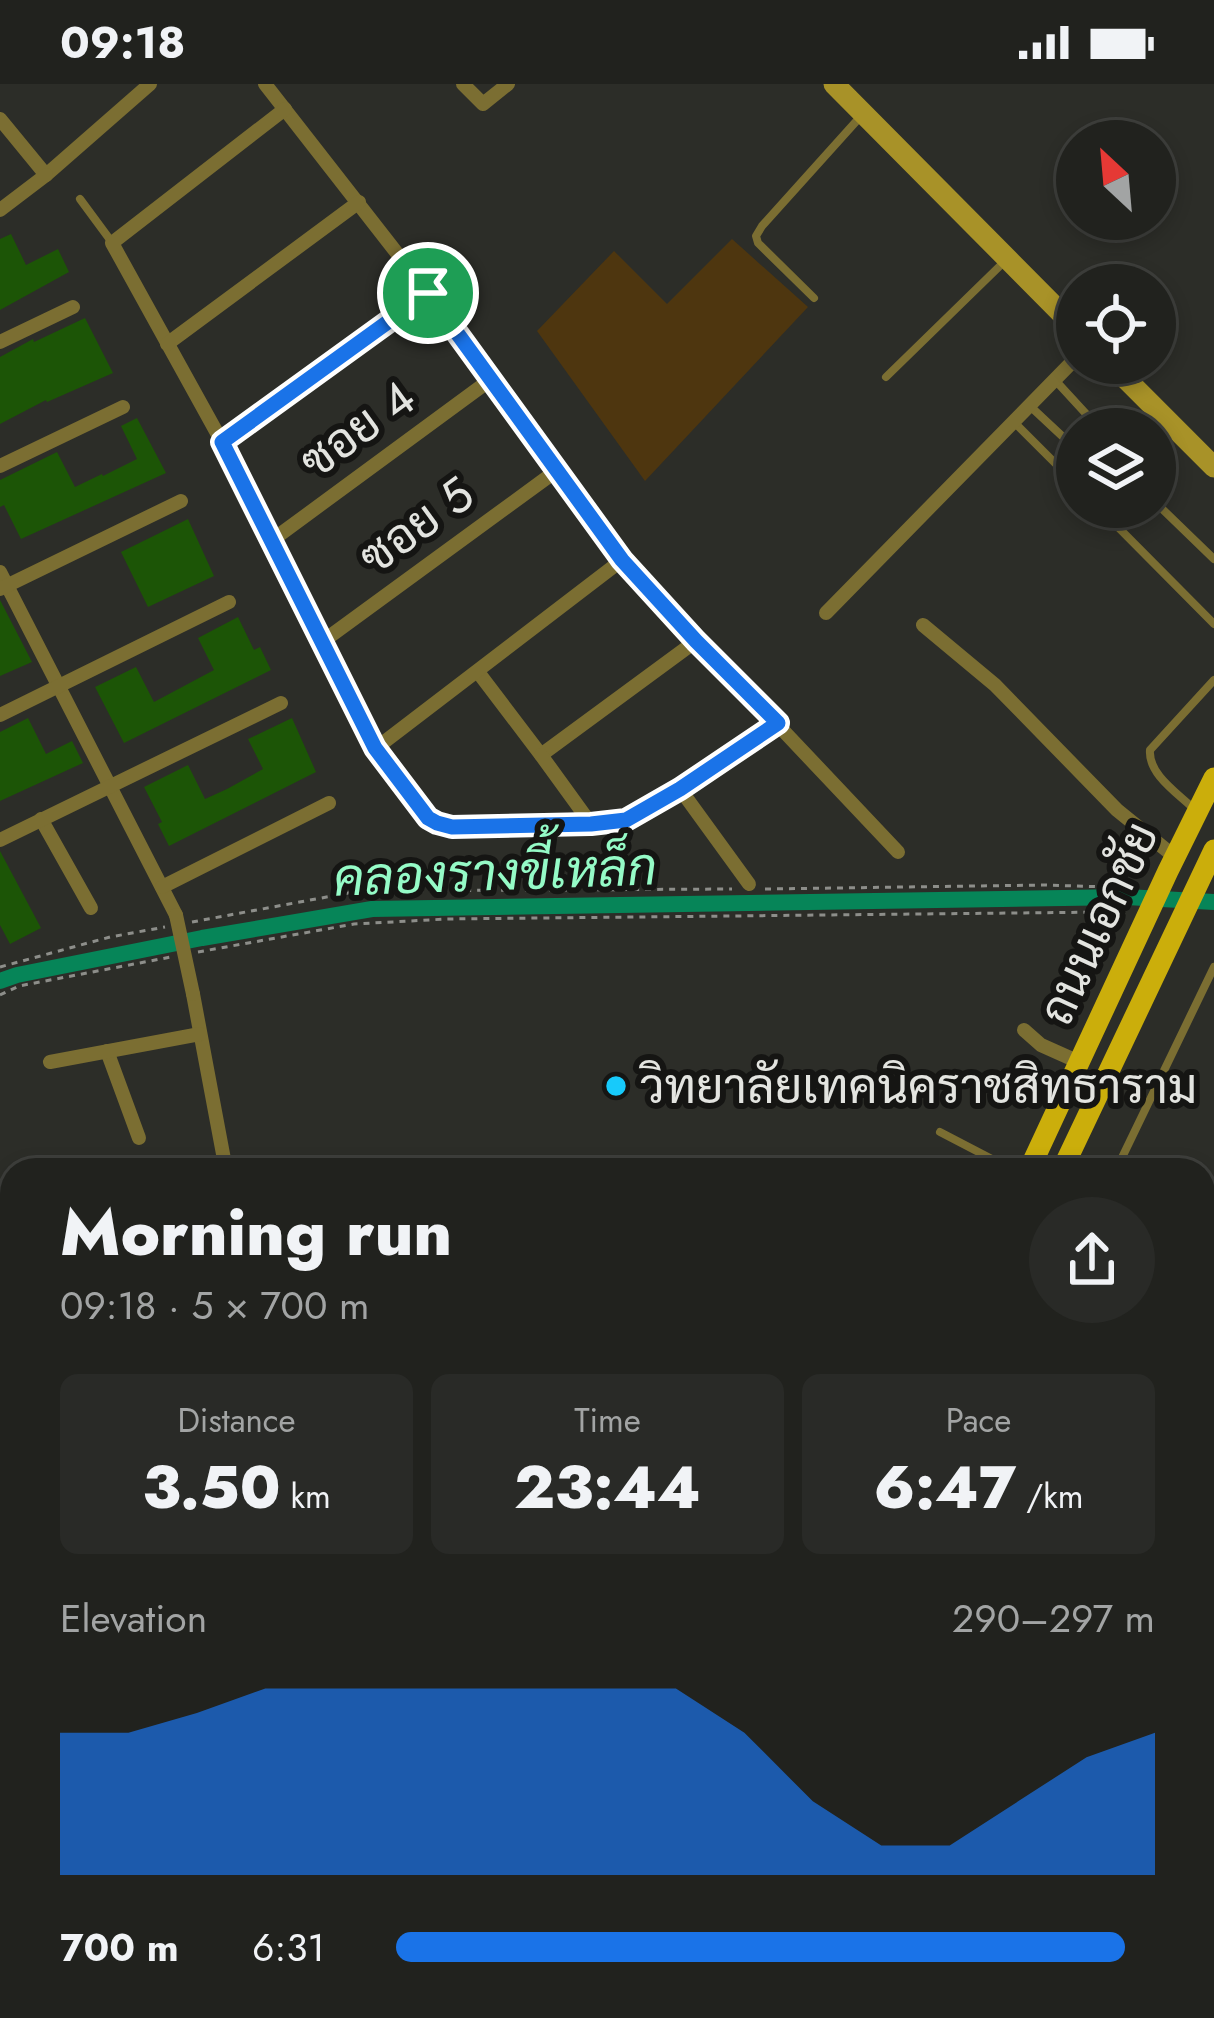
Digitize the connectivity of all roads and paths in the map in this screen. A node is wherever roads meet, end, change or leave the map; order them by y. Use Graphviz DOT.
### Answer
graph roads {
  1 [pos="265,84"];
  2 [pos="463,84"];
  3 [pos="508,84"];
  4 [pos="834,84"];
  5 [pos="144,86"];
  6 [pos="285,109"];
  7 [pos="864,114"];
  8 [pos="0,119"];
  9 [pos="46,175"];
  10 [pos="80,199"];
  11 [pos="359,202"];
  12 [pos="0,210"];
  13 [pos="112,243"];
  14 [pos="1007,259"];
  15 [pos="428,293"];
  16 [pos="814,298"];
  17 [pos="73,307"];
  18 [pos="1056,308"];
  19 [pos="0,342"];
  20 [pos="166,344"];
  21 [pos="886,377"];
  22 [pos="490,380"];
  23 [pos="1055,380"];
  24 [pos="1132,384"];
  25 [pos="1030,406"];
  26 [pos="123,407"];
  27 [pos="1081,408"];
  28 [pos="1014,422"];
  29 [pos="1056,430"];
  30 [pos="222,442"];
  31 [pos="1056,464"];
  32 [pos="0,466"];
  33 [pos="1214,467"];
  34 [pos="556,471"];
  35 [pos="181,501"];
  36 [pos="1176,522"];
  37 [pos="1120,528"];
  38 [pos="271,541"];
  39 [pos="1214,559"];
  40 [pos="622,560"];
  41 [pos="2,582"];
  42 [pos="229,602"];
  43 [pos="826,613"];
  44 [pos="1214,624"];
  45 [pos="923,625"];
  46 [pos="696,641"];
  47 [pos="322,642"];
  48 [pos="478,672"];
  49 [pos="1214,680"];
  50 [pos="58,686"];
  51 [pos="280,703"];
  52 [pos="0,715"];
  53 [pos="778,723"];
  54 [pos="375,748"];
  55 [pos="541,755"];
  56 [pos="1214,778"];
  57 [pos="109,785"];
  58 [pos="680,789"];
  59 [pos="329,803"];
  60 [pos="1197,812"];
  61 [pos="41,819"];
  62 [pos="591,824"];
  63 [pos="0,840"];
  64 [pos="1214,850"];
  65 [pos="898,852"];
  66 [pos="1171,864"];
  67 [pos="162,887"];
  68 [pos="749,887"];
  69 [pos="1147,888"];
  70 [pos="91,908"];
  71 [pos="1138,924"];
  72 [pos="199,952"];
  73 [pos="176,956"];
  74 [pos="1214,967"];
  75 [pos="0,968"];
  76 [pos="0,994"];
  77 [pos="1024,1030"];
  78 [pos="200,1034"];
  79 [pos="107,1051"];
  80 [pos="50,1062"];
  81 [pos="1079,1062"];
  82 [pos="1107,1075"];
  83 [pos="940,1132"];
  84 [pos="139,1138"];
  85 [pos="224,1158"];
  86 [pos="990,1158"];
  87 [pos="1035,1158"];
  88 [pos="1068,1158"];
  89 [pos="1122,1158"];
  1 -- 6 [label="street"];
  2 -- 3 [label="street"];
  4 -- 7 [label="main road"];
  5 -- 9 [label="street"];
  6 -- 11 [label="street"];
  6 -- 13 [label="street"];
  7 -- 14 [label="main road"];
  7 -- 16 [label="lane"];
  8 -- 9 [label="street"];
  9 -- 12 [label="street"];
  10 -- 13 [label="lane"];
  11 -- 15 [label="street"];
  11 -- 20 [label="street"];
  13 -- 20 [label="street"];
  14 -- 18 [label="main road"];
  14 -- 21 [label="lane"];
  15 -- 22 [label="street"];
  15 -- 30 [label="street"];
  17 -- 19 [label="street"];
  20 -- 30 [label="street"];
  22 -- 34 [label="street"];
  22 -- 38 [label="street, ซอย 4"];
  23 -- 25 [label="street"];
  23 -- 27 [label="lane"];
  24 -- 33 [label="main road"];
  25 -- 28 [label="street"];
  25 -- 29 [label="lane"];
  26 -- 32 [label="street"];
  28 -- 31 [label="lane"];
  28 -- 43 [label="street"];
  30 -- 38 [label="street"];
  34 -- 40 [label="street"];
  34 -- 47 [label="street, ซอย 5"];
  35 -- 41 [label="street"];
  36 -- 39 [label="lane"];
  37 -- 44 [label="lane"];
  38 -- 47 [label="street"];
  40 -- 46 [label="street"];
  40 -- 48 [label="street"];
  41 -- 50 [label="street"];
  42 -- 50 [label="street"];
  45 -- 66 [label="street"];
  46 -- 53 [label="street"];
  46 -- 55 [label="street"];
  47 -- 54 [label="street"];
  48 -- 54 [label="street"];
  48 -- 55 [label="street"];
  49 -- 60 [label="lane"];
  50 -- 52 [label="street"];
  50 -- 57 [label="street"];
  51 -- 57 [label="street"];
  53 -- 58 [label="street"];
  53 -- 65 [label="street"];
  54 -- 62 [label="street"];
  55 -- 62 [label="street"];
  56 -- 60 [label="main road, ถนนเอกชัย"];
  57 -- 61 [label="street"];
  57 -- 67 [label="street"];
  58 -- 62 [label="street"];
  58 -- 68 [label="street"];
  59 -- 67 [label="street"];
  60 -- 66 [label="main road, ถนนเอกชัย"];
  61 -- 63 [label="street"];
  61 -- 70 [label="street"];
  64 -- 82 [label="main road, ถนนเอกชัย"];
  66 -- 71 [label="main road, ถนนเอกชัย"];
  67 -- 78 [label="street, bridge"];
  68 -- 69 [label="path"];
  68 -- 75 [label="path"];
  71 -- 72 [label="path"];
  71 -- 81 [label="main road, ถนนเอกชัย"];
  73 -- 76 [label="path"];
  74 -- 89 [label="lane"];
  77 -- 81 [label="street"];
  78 -- 79 [label="street"];
  78 -- 85 [label="street"];
  79 -- 80 [label="street"];
  79 -- 84 [label="street"];
  81 -- 82 [label="lane"];
  81 -- 87 [label="main road, ถนนเอกชัย"];
  82 -- 88 [label="main road, ถนนเอกชัย"];
  83 -- 86 [label="lane"];
}
